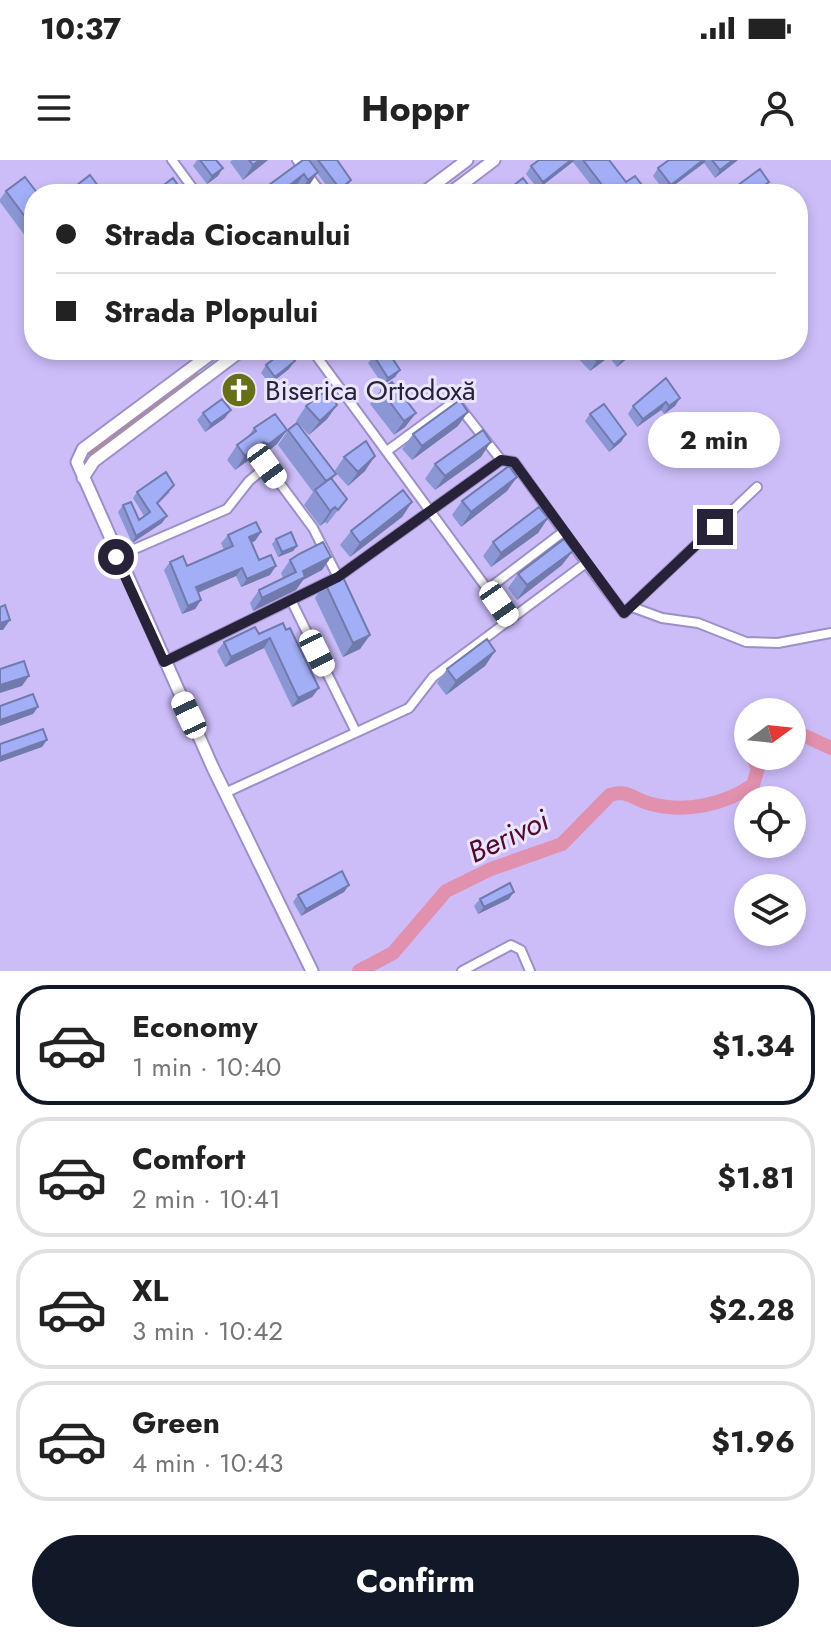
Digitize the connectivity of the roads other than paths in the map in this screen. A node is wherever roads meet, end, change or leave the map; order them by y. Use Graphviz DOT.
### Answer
graph roads {
  1 [pos="172,160"];
  2 [pos="297,160"];
  3 [pos="467,160"];
  4 [pos="494,160"];
  5 [pos="452,164"];
  6 [pos="190,184"];
  7 [pos="314,184"];
  8 [pos="432,184"];
  9 [pos="462,184"];
  10 [pos="203,360"];
  11 [pos="229,360"];
  12 [pos="319,360"];
  13 [pos="197,365"];
  14 [pos="206,377"];
  15 [pos="387,451"];
  16 [pos="501,460"];
  17 [pos="83,478"];
  18 [pos="757,487"];
  19 [pos="431,511"];
  20 [pos="563,532"];
  21 [pos="116,557"];
  22 [pos="586,563"];
  23 [pos="338,577"];
  24 [pos="488,589"];
  25 [pos="291,600"];
  26 [pos="632,607"];
  27 [pos="510,620"];
  28 [pos="831,633"];
  29 [pos="164,662"];
  30 [pos="356,732"];
  31 [pos="225,793"];
  32 [pos="312,970"];
  33 [pos="463,971"];
  34 [pos="530,971"];
  1 -- 6 [label="street"];
  2 -- 7 [label="street"];
  3 -- 5 [label="main road"];
  4 -- 9 [label="main road"];
  5 -- 8 [label="main road"];
  10 -- 13 [label="main road"];
  11 -- 14 [label="main road"];
  12 -- 15 [label="street"];
  13 -- 14 [label="main road"];
  13 -- 17 [label="main road"];
  14 -- 17 [label="main road"];
  15 -- 16 [label="street"];
  15 -- 19 [label="street"];
  16 -- 19 [label="street"];
  16 -- 20 [label="street"];
  17 -- 21 [label="main road"];
  18 -- 26 [label="street"];
  19 -- 23 [label="street"];
  19 -- 24 [label="street"];
  20 -- 22 [label="street"];
  20 -- 24 [label="street"];
  21 -- 23 [label="street"];
  21 -- 29 [label="main road"];
  22 -- 26 [label="street"];
  22 -- 27 [label="street"];
  23 -- 25 [label="street"];
  24 -- 27 [label="street"];
  25 -- 29 [label="street"];
  25 -- 30 [label="street"];
  26 -- 28 [label="street"];
  27 -- 30 [label="street"];
  29 -- 31 [label="main road"];
  30 -- 31 [label="street"];
  31 -- 32 [label="main road"];
  33 -- 34 [label="street"];
}
